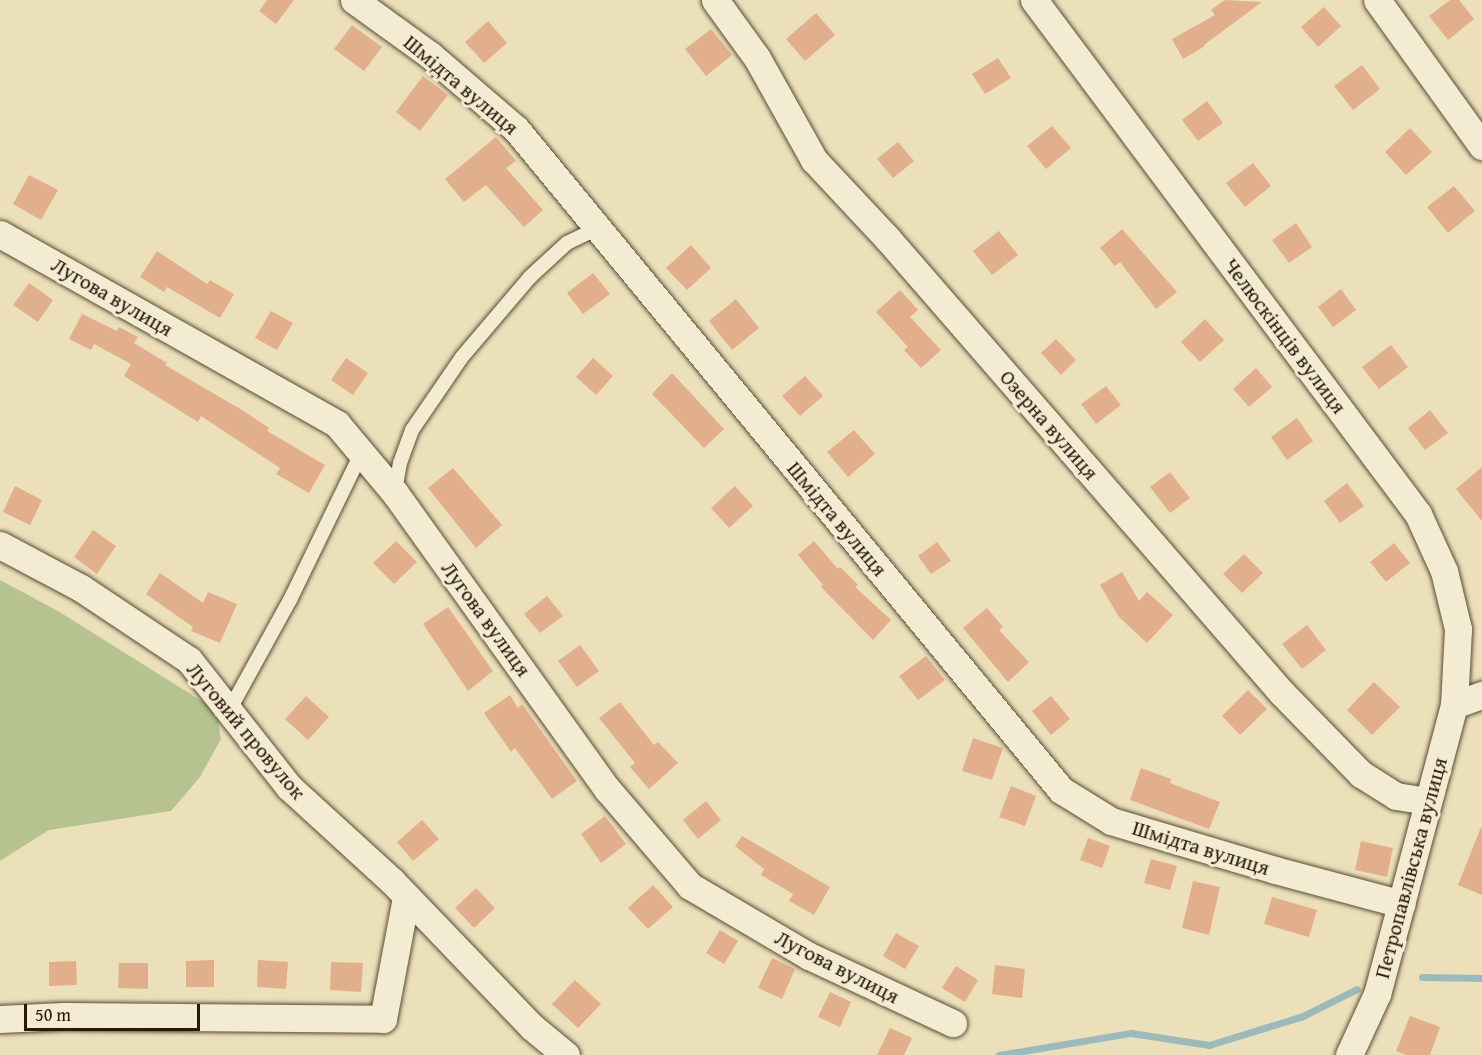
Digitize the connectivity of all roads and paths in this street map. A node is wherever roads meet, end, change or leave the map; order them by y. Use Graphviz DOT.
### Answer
graph roads {
  1 [pos="354,0"];
  2 [pos="715,0"];
  3 [pos="1034,0"];
  4 [pos="1377,0"];
  5 [pos="1482,146"];
  6 [pos="596,229"];
  7 [pos="0,234"];
  8 [pos="363,452"];
  9 [pos="395,492"];
  10 [pos="0,545"];
  11 [pos="1482,695"];
  12 [pos="1454,705"];
  13 [pos="230,709"];
  14 [pos="1428,801"];
  15 [pos="406,897"];
  16 [pos="1402,904"];
  17 [pos="0,1019"];
  18 [pos="953,1023"];
  19 [pos="566,1055"];
  20 [pos="1349,1055"];
  1 -- 6 [label="street, Шмідта вулиця"];
  2 -- 14 [label="street, Озерна вулиця"];
  3 -- 12 [label="street, Челюскінців вулиця"];
  4 -- 5 [label="street"];
  6 -- 9 [label="lane"];
  6 -- 16 [label="street, Шмідта вулиця"];
  7 -- 8 [label="street, Лугова вулиця"];
  8 -- 9 [label="street, Лугова вулиця"];
  8 -- 13 [label="lane"];
  9 -- 18 [label="street, Лугова вулиця"];
  10 -- 13 [label="street, Луговий провулок"];
  11 -- 12 [label="street"];
  12 -- 14 [label="street, Петропавлівська вулиця"];
  13 -- 15 [label="street, Луговий провулок"];
  14 -- 16 [label="street, Петропавлівська вулиця"];
  15 -- 17 [label="street"];
  15 -- 19 [label="street, Луговий провулок"];
  16 -- 20 [label="street, Петропавлівська вулиця"];
}
